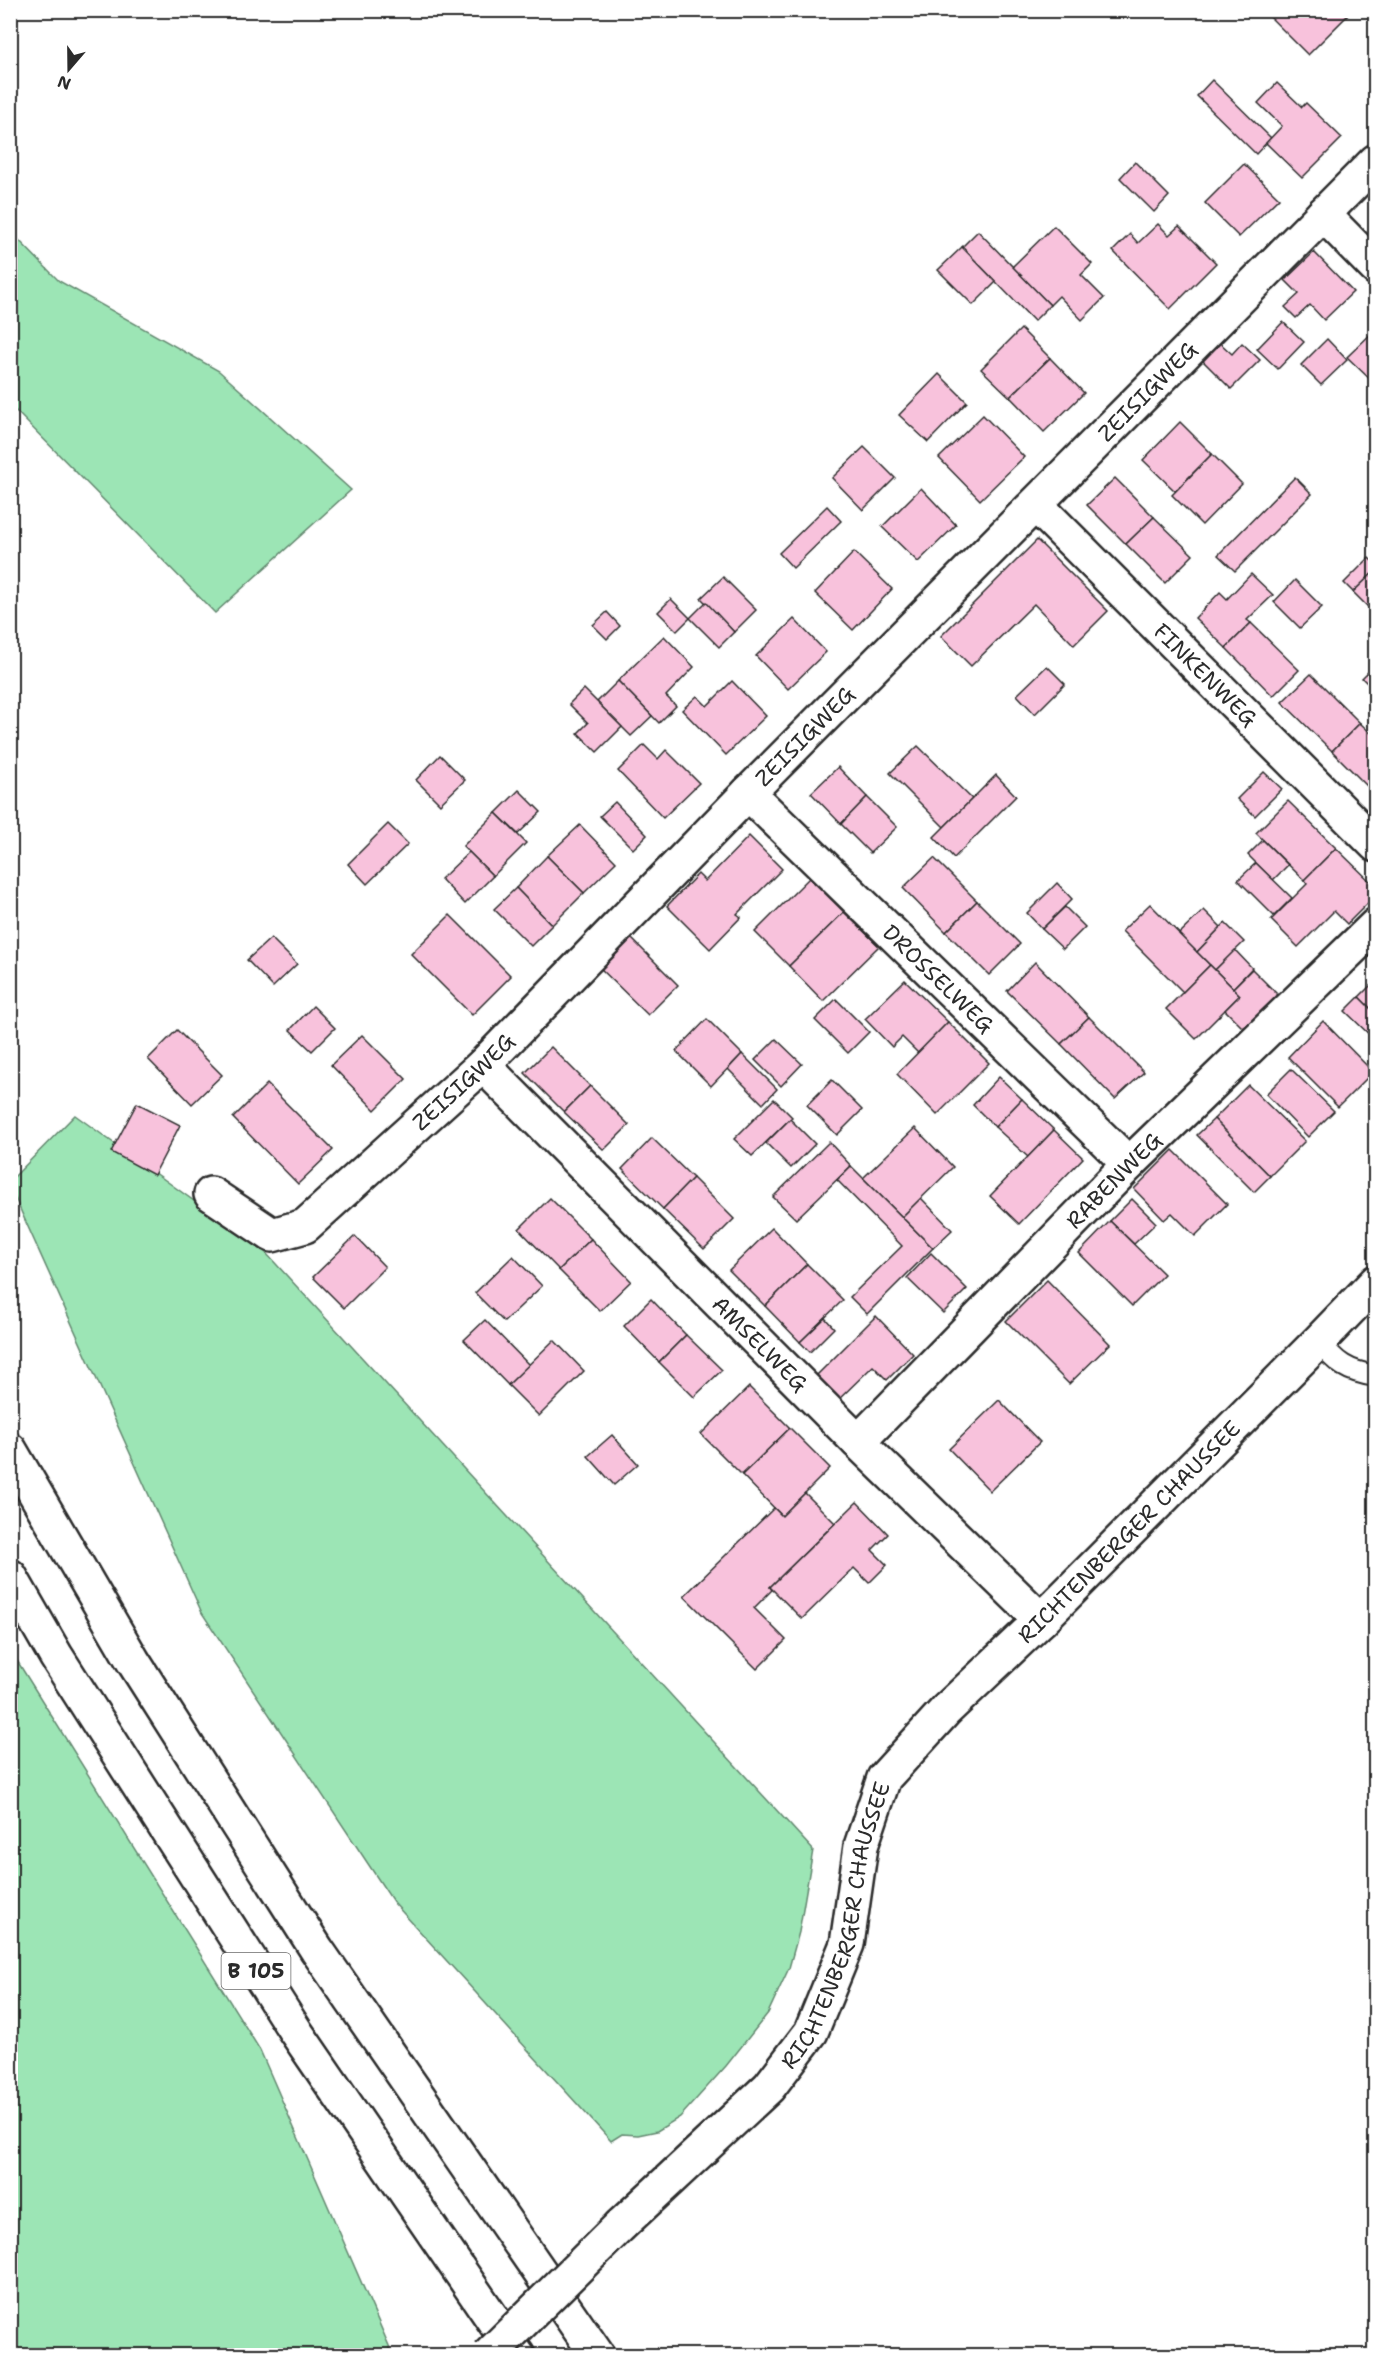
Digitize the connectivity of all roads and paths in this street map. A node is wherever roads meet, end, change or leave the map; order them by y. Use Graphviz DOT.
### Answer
graph roads {
  1 [pos="1376,161"];
  2 [pos="1323,214"];
  3 [pos="1376,268"];
  4 [pos="1036,505"];
  5 [pos="748,793"];
  6 [pos="1376,845"];
  7 [pos="1376,925"];
  8 [pos="483,1065"];
  9 [pos="1129,1164"];
  10 [pos="211,1194"];
  11 [pos="1376,1282"];
  12 [pos="1319,1341"];
  13 [pos="1376,1376"];
  14 [pos="858,1442"];
  15 [pos="10,1450"];
  16 [pos="10,1576"];
  17 [pos="1041,1620"];
  18 [pos="488,2355"];
  19 [pos="518,2355"];
  20 [pos="598,2355"];
  1 -- 2 [label="main road, ZEISIGWEG"];
  2 -- 3 [label="main road"];
  2 -- 4 [label="main road, ZEISIGWEG"];
  4 -- 5 [label="main road, ZEISIGWEG"];
  4 -- 6 [label="main road, FINKENWEG"];
  5 -- 8 [label="main road, ZEISIGWEG"];
  5 -- 9 [label="main road, DROSSELWEG"];
  7 -- 9 [label="main road, RABENWEG"];
  8 -- 10 [label="main road, ZEISIGWEG"];
  8 -- 14 [label="main road, AMSELWEG"];
  9 -- 14 [label="main road, RABENWEG"];
  11 -- 12 [label="main road, RICHTENBERGER CHAUSSEE"];
  12 -- 13 [label="lane"];
  12 -- 17 [label="main road, RICHTENBERGER CHAUSSEE"];
  14 -- 17 [label="main road, AMSELWEG"];
  15 -- 20 [label="main road, B 105"];
  16 -- 19 [label="main road, B 105"];
  17 -- 18 [label="main road, RICHTENBERGER CHAUSSEE, bridge"];
}
